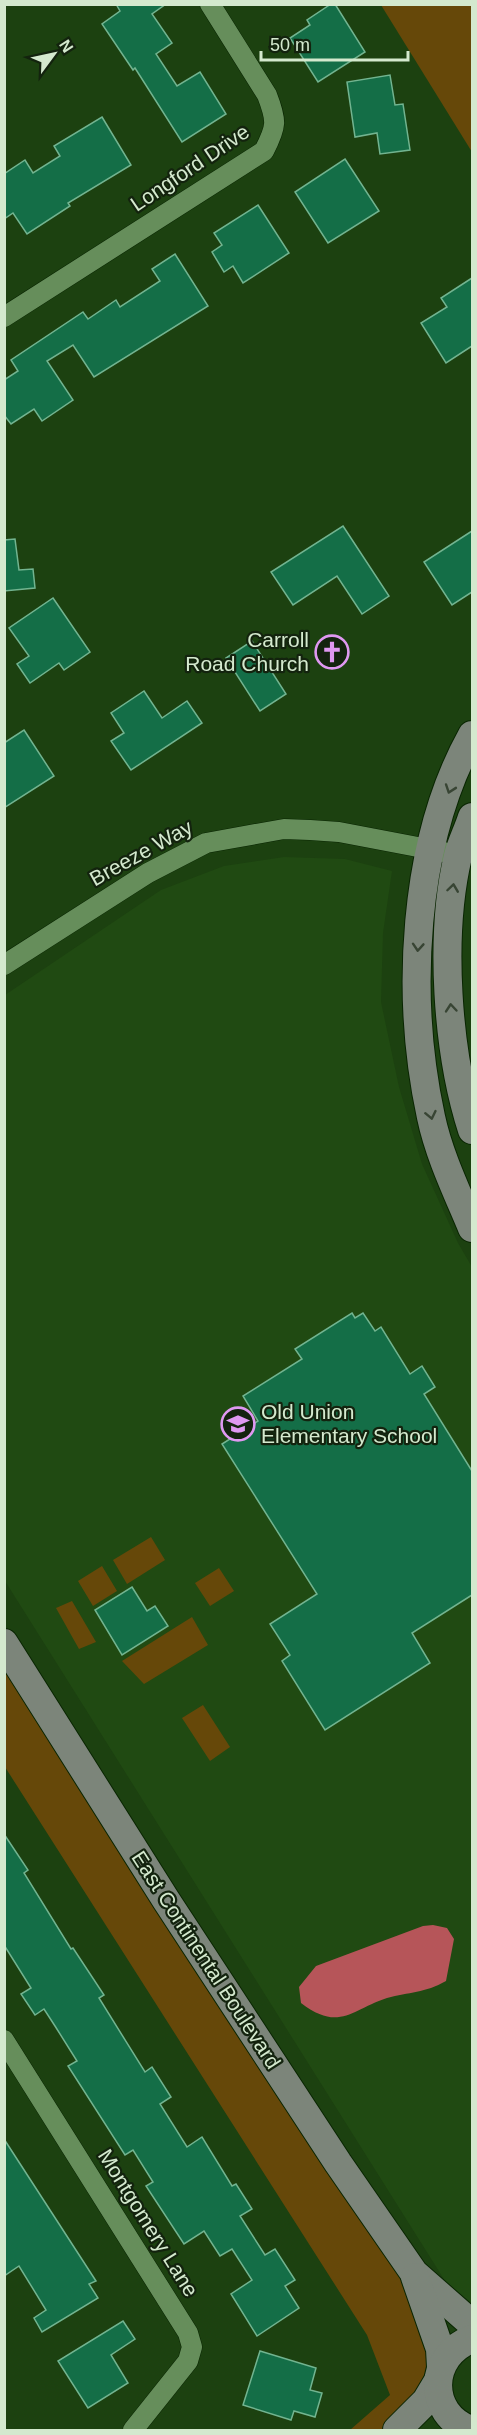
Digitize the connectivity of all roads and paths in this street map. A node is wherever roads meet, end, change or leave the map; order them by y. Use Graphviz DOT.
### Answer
graph roads {
  1 [pos="210,4"];
  2 [pos="4,317"];
  3 [pos="472,735"];
  4 [pos="472,817"];
  5 [pos="429,848"];
  6 [pos="458,855"];
  7 [pos="4,965"];
  8 [pos="472,1130"];
  9 [pos="472,1228"];
  10 [pos="4,1643"];
  11 [pos="4,2040"];
  12 [pos="414,2272"];
  13 [pos="472,2324"];
  14 [pos="472,2339"];
  15 [pos="440,2374"];
  16 [pos="133,2430"];
  17 [pos="397,2430"];
  18 [pos="462,2430"];
  1 -- 2 [label="street, Longford Drive"];
  3 -- 5 [label="main road, one-way"];
  4 -- 6 [label="main road"];
  5 -- 6 [label="street, Breeze Way"];
  5 -- 7 [label="street, Breeze Way"];
  5 -- 9 [label="main road, one-way"];
  8 -- 6 [label="main road, one-way"];
  10 -- 12 [label="main road, East Continental Boulevard"];
  11 -- 16 [label="street, Montgomery Lane"];
  12 -- 13 [label="main road, East Continental Boulevard"];
  12 -- 15 [label="main road, East Continental Boulevard"];
  14 -- 15 [label="main road"];
  15 -- 17 [label="main road"];
  15 -- 18 [label="main road, East Continental Boulevard"];
}
